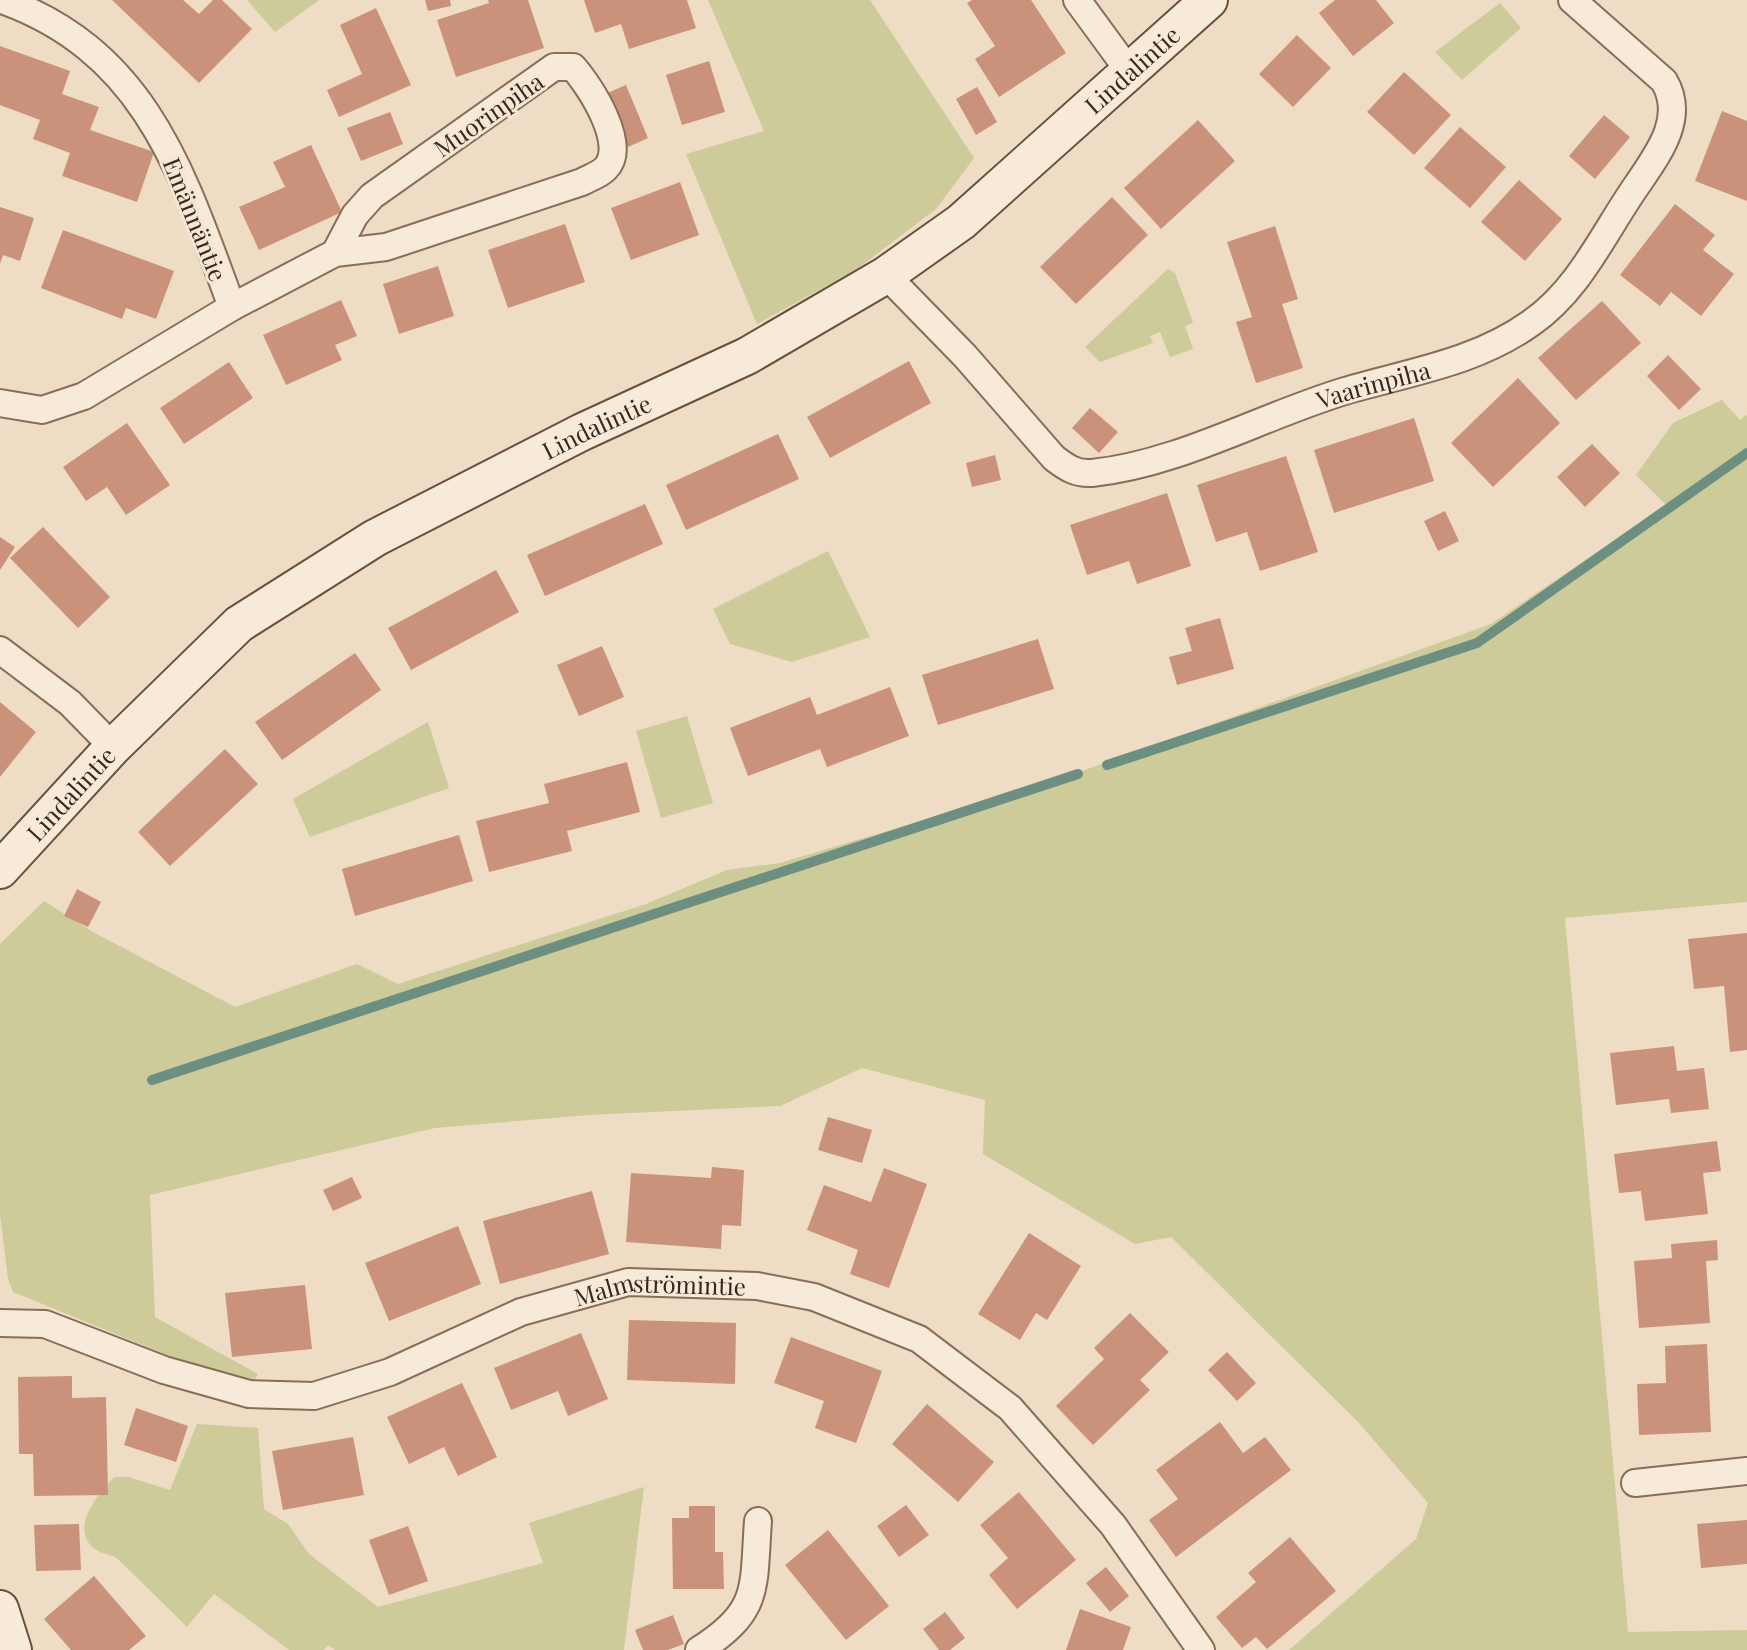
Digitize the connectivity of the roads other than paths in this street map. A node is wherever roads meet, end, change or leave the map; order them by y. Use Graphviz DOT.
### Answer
graph roads {
  1 [pos="2,0"];
  2 [pos="1077,0"];
  3 [pos="1209,0"];
  4 [pos="1572,0"];
  5 [pos="1129,71"];
  6 [pos="335,253"];
  7 [pos="886,275"];
  8 [pos="232,307"];
  9 [pos="0,403"];
  10 [pos="0,650"];
  11 [pos="113,747"];
  12 [pos="0,870"];
  13 [pos="0,1323"];
  14 [pos="1747,1471"];
  15 [pos="1635,1483"];
  16 [pos="758,1521"];
  17 [pos="0,1609"];
  18 [pos="13,1650"];
  19 [pos="699,1650"];
  20 [pos="1201,1650"];
  1 -- 8 [label="street, Emännäntie"];
  2 -- 5 [label="street"];
  3 -- 5 [label="street, Lindalintie"];
  4 -- 7 [label="street, Vaarinpiha"];
  5 -- 7 [label="street, Lindalintie"];
  6 -- 6 [label="street, Muorinpiha"];
  6 -- 8 [label="street, Muorinpiha"];
  7 -- 11 [label="street, Lindalintie"];
  8 -- 9 [label="street, Emännäntie"];
  10 -- 11 [label="street"];
  11 -- 12 [label="street, Lindalintie"];
  13 -- 20 [label="street, Malmströmintie"];
  14 -- 15 [label="street"];
  16 -- 19 [label="street"];
  17 -- 18 [label="street"];
}
